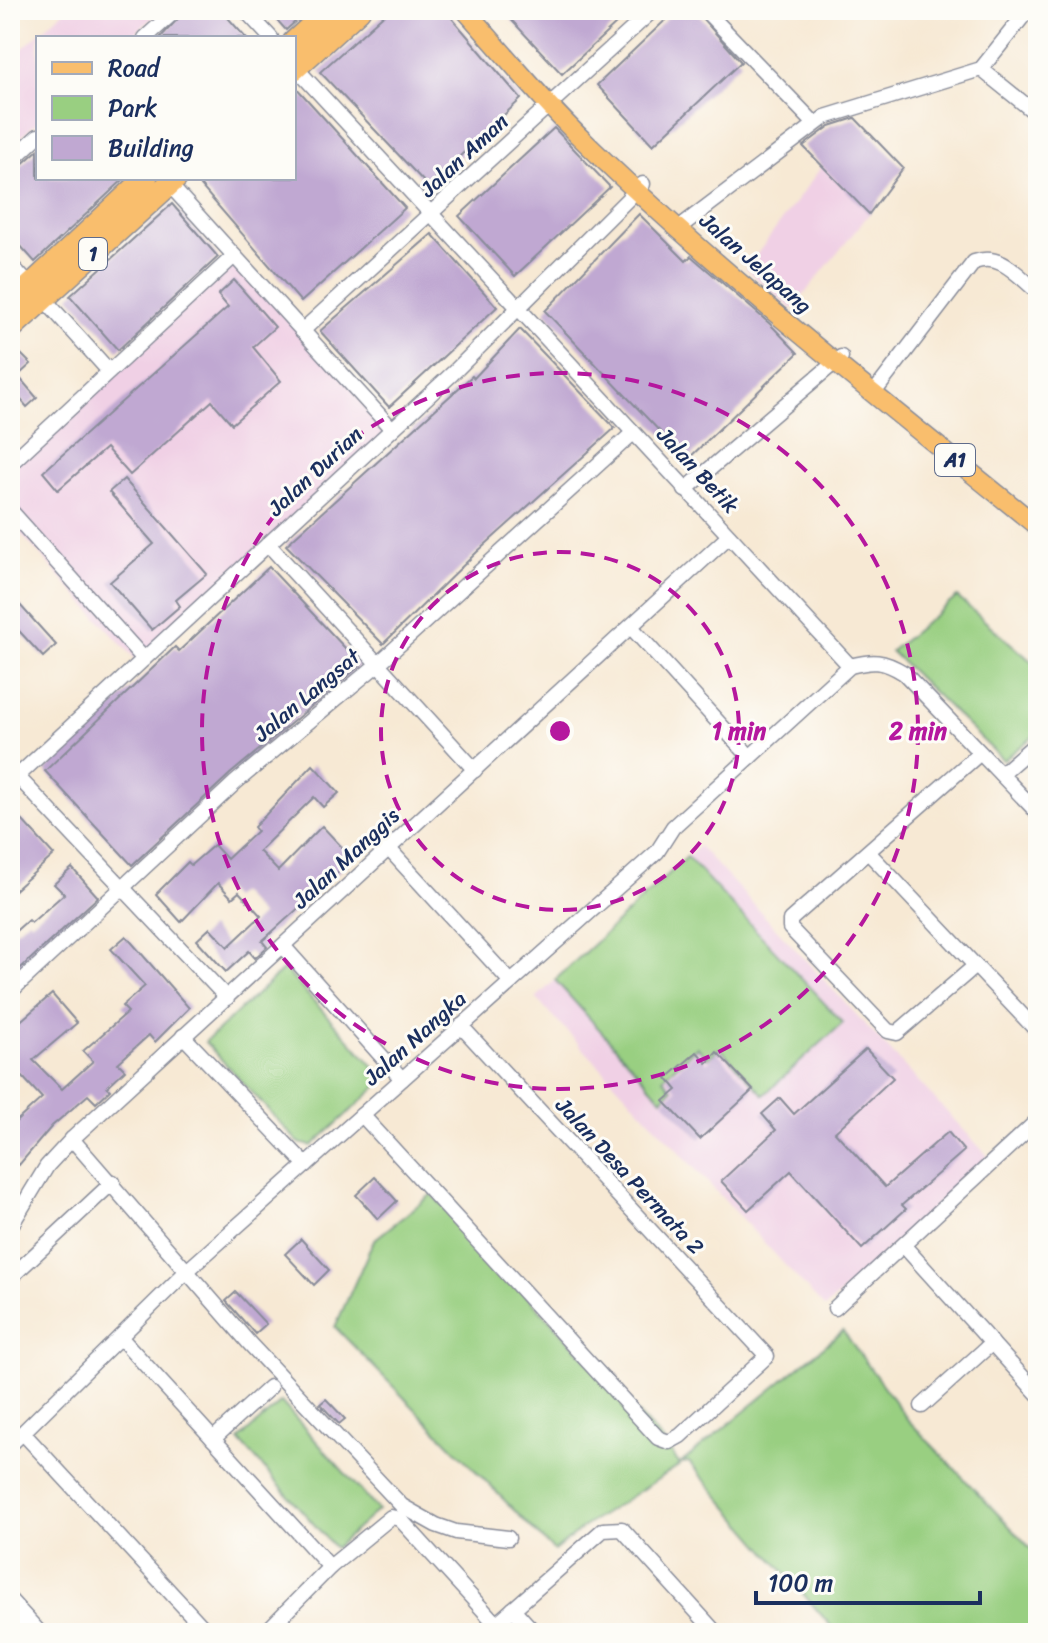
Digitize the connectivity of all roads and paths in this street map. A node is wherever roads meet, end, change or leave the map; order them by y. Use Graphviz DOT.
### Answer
graph roads {
  1 [pos="176,10"];
  2 [pos="245,10"];
  3 [pos="329,10"];
  4 [pos="359,10"];
  5 [pos="465,10"];
  6 [pos="476,10"];
  7 [pos="653,10"];
  8 [pos="705,10"];
  9 [pos="1028,10"];
  10 [pos="147,36"];
  11 [pos="269,36"];
  12 [pos="296,40"];
  13 [pos="296,67"];
  14 [pos="296,69"];
  15 [pos="981,69"];
  16 [pos="554,102"];
  17 [pos="1038,115"];
  18 [pos="814,123"];
  19 [pos="36,138"];
  20 [pos="10,162"];
  21 [pos="144,180"];
  22 [pos="172,181"];
  23 [pos="640,187"];
  24 [pos="431,215"];
  25 [pos="685,223"];
  26 [pos="234,256"];
  27 [pos="10,264"];
  28 [pos="37,292"];
  29 [pos="1038,292"];
  30 [pos="10,305"];
  31 [pos="516,307"];
  32 [pos="10,329"];
  33 [pos="302,331"];
  34 [pos="838,359"];
  35 [pos="109,371"];
  36 [pos="875,390"];
  37 [pos="392,429"];
  38 [pos="633,433"];
  39 [pos="10,464"];
  40 [pos="685,490"];
  41 [pos="10,510"];
  42 [pos="1038,516"];
  43 [pos="1038,527"];
  44 [pos="729,536"];
  45 [pos="268,544"];
  46 [pos="631,627"];
  47 [pos="144,659"];
  48 [pos="378,664"];
  49 [pos="850,666"];
  50 [pos="1038,742"];
  51 [pos="980,753"];
  52 [pos="750,757"];
  53 [pos="475,770"];
  54 [pos="1001,774"];
  55 [pos="14,780"];
  56 [pos="1038,813"];
  57 [pos="389,849"];
  58 [pos="868,852"];
  59 [pos="122,888"];
  60 [pos="283,946"];
  61 [pos="975,966"];
  62 [pos="511,982"];
  63 [pos="10,992"];
  64 [pos="227,998"];
  65 [pos="461,1026"];
  66 [pos="1038,1032"];
  67 [pos="183,1036"];
  68 [pos="402,1079"];
  69 [pos="362,1115"];
  70 [pos="1038,1120"];
  71 [pos="72,1139"];
  72 [pos="306,1165"];
  73 [pos="113,1182"];
  74 [pos="10,1227"];
  75 [pos="904,1246"];
  76 [pos="188,1270"];
  77 [pos="10,1278"];
  78 [pos="835,1308"];
  79 [pos="120,1337"];
  80 [pos="992,1343"];
  81 [pos="270,1387"];
  82 [pos="1038,1394"];
  83 [pos="922,1406"];
  84 [pos="23,1433"];
  85 [pos="213,1439"];
  86 [pos="10,1445"];
  87 [pos="508,1538"];
  88 [pos="330,1567"];
  89 [pos="10,1600"];
  90 [pos="513,1609"];
  91 [pos="27,1619"];
  92 [pos="491,1628"];
  93 [pos="12,1633"];
  94 [pos="40,1633"];
  95 [pos="208,1633"];
  96 [pos="265,1633"];
  97 [pos="535,1633"];
  98 [pos="716,1633"];
  1 -- 10 [label="street"];
  2 -- 11 [label="street"];
  3 -- 12 [label="highway"];
  4 -- 13 [label="highway"];
  5 -- 16 [label="main road, Jalan Jelapang / A1"];
  6 -- 16 [label="main road, Jalan Jelapang / A1"];
  7 -- 16 [label="street, Jalan Aman"];
  8 -- 18 [label="street"];
  9 -- 15 [label="street"];
  14 -- 24 [label="street, Jalan Betik"];
  15 -- 17 [label="street"];
  15 -- 18 [label="street"];
  16 -- 23 [label="main road, Jalan Jelapang / A1"];
  16 -- 24 [label="street, Jalan Aman"];
  18 -- 25 [label="street"];
  19 -- 20 [label="street"];
  21 -- 28 [label="highway, 1"];
  22 -- 26 [label="street"];
  22 -- 28 [label="highway, 1"];
  23 -- 25 [label="main road, Jalan Jelapang / A1"];
  23 -- 31 [label="street, Jalan Durian"];
  23 -- 34 [label="main road, Jalan Jelapang / A1"];
  24 -- 31 [label="street, Jalan Betik"];
  24 -- 33 [label="street, Jalan Aman"];
  25 -- 34 [label="main road, Jalan Jelapang / A1"];
  26 -- 33 [label="street"];
  26 -- 35 [label="street"];
  27 -- 28 [label="street"];
  28 -- 30 [label="highway, 1"];
  28 -- 32 [label="highway, 1"];
  28 -- 35 [label="street"];
  29 -- 36 [label="street"];
  31 -- 37 [label="street, Jalan Durian"];
  31 -- 38 [label="street, Jalan Betik"];
  33 -- 37 [label="street"];
  34 -- 36 [label="main road, Jalan Jelapang / A1"];
  34 -- 40 [label="street"];
  35 -- 39 [label="street"];
  36 -- 42 [label="main road, Jalan Jelapang / A1"];
  36 -- 43 [label="main road, Jalan Jelapang / A1"];
  37 -- 45 [label="street, Jalan Durian"];
  38 -- 40 [label="street, Jalan Betik"];
  38 -- 48 [label="street, Jalan Langsat"];
  40 -- 44 [label="street, Jalan Betik"];
  41 -- 47 [label="street"];
  44 -- 46 [label="street, Jalan Manggis"];
  44 -- 49 [label="street, Jalan Betik"];
  45 -- 47 [label="street, Jalan Durian"];
  45 -- 48 [label="street"];
  46 -- 52 [label="street"];
  46 -- 53 [label="street, Jalan Manggis"];
  47 -- 55 [label="street, Jalan Durian"];
  48 -- 53 [label="street"];
  48 -- 59 [label="street, Jalan Langsat"];
  49 -- 51 [label="street"];
  49 -- 52 [label="street, Jalan Nangka"];
  50 -- 54 [label="street"];
  51 -- 54 [label="street"];
  51 -- 58 [label="street"];
  52 -- 62 [label="street, Jalan Nangka"];
  53 -- 57 [label="street, Jalan Manggis"];
  54 -- 56 [label="street"];
  55 -- 59 [label="street"];
  57 -- 60 [label="street, Jalan Manggis"];
  57 -- 62 [label="street"];
  58 -- 61 [label="street"];
  58 -- 61 [label="street"];
  59 -- 63 [label="street, Jalan Langsat"];
  59 -- 64 [label="street"];
  60 -- 64 [label="street, Jalan Manggis"];
  60 -- 68 [label="street"];
  61 -- 66 [label="street"];
  62 -- 65 [label="street, Jalan Nangka"];
  64 -- 67 [label="street, Jalan Manggis"];
  65 -- 68 [label="street, Jalan Nangka"];
  65 -- 69 [label="street, Jalan Desa Permata 2"];
  67 -- 71 [label="street, Jalan Manggis"];
  67 -- 72 [label="street"];
  68 -- 69 [label="street, Jalan Nangka"];
  69 -- 72 [label="street, Jalan Nangka"];
  70 -- 75 [label="street"];
  71 -- 73 [label="street"];
  71 -- 74 [label="street, Jalan Manggis"];
  72 -- 76 [label="street, Jalan Nangka"];
  73 -- 76 [label="street"];
  73 -- 77 [label="street"];
  75 -- 78 [label="street"];
  75 -- 80 [label="street"];
  76 -- 79 [label="street, Jalan Nangka"];
  76 -- 87 [label="street"];
  79 -- 84 [label="street, Jalan Nangka"];
  79 -- 85 [label="street"];
  80 -- 82 [label="street"];
  80 -- 83 [label="street"];
  81 -- 85 [label="street"];
  84 -- 86 [label="street, Jalan Nangka"];
  84 -- 95 [label="street"];
  85 -- 88 [label="street"];
  88 -- 92 [label="street"];
  88 -- 96 [label="street"];
  89 -- 91 [label="street"];
  90 -- 92 [label="street"];
  90 -- 97 [label="street"];
  90 -- 98 [label="street"];
  91 -- 93 [label="street"];
  91 -- 94 [label="street"];
}
